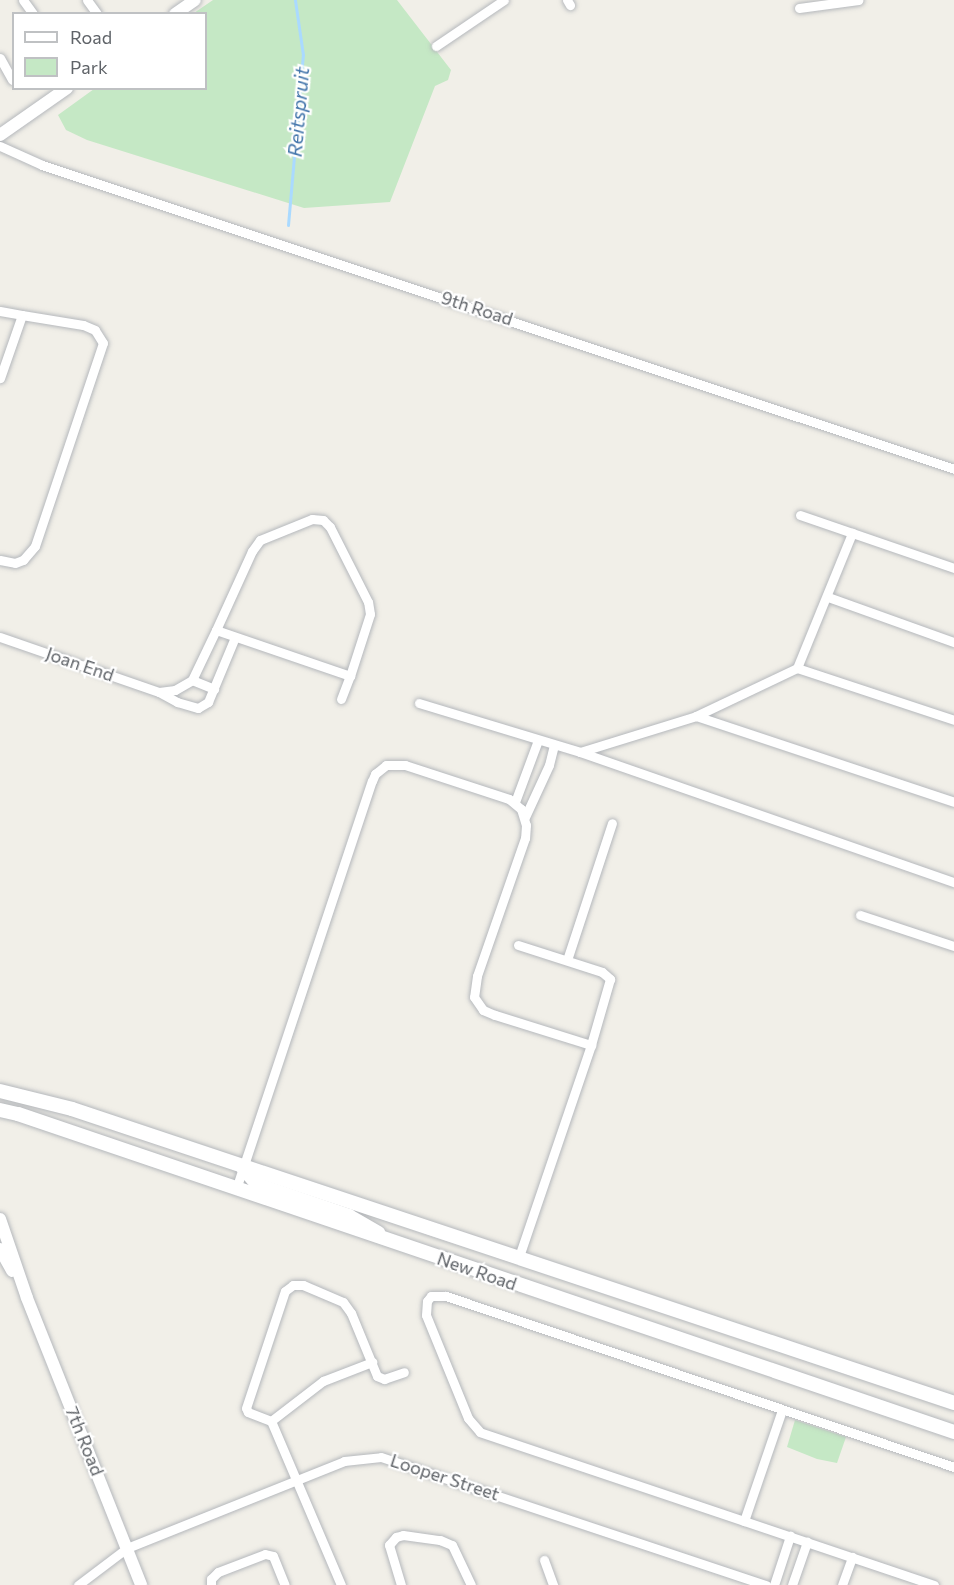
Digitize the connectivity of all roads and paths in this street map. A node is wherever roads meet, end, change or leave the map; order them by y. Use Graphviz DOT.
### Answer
graph roads {
  1 [pos="195,0"];
  2 [pos="504,0"];
  3 [pos="858,0"];
  4 [pos="800,8"];
  5 [pos="178,12"];
  6 [pos="436,46"];
  7 [pos="0,58"];
  8 [pos="12,80"];
  9 [pos="64,90"];
  10 [pos="0,135"];
  11 [pos="0,146"];
  12 [pos="0,311"];
  13 [pos="22,315"];
  14 [pos="0,378"];
  15 [pos="954,469"];
  16 [pos="800,515"];
  17 [pos="852,533"];
  18 [pos="0,560"];
  19 [pos="954,568"];
  20 [pos="828,597"];
  21 [pos="216,630"];
  22 [pos="0,637"];
  23 [pos="235,637"];
  24 [pos="954,642"];
  25 [pos="797,668"];
  26 [pos="350,676"];
  27 [pos="192,680"];
  28 [pos="214,689"];
  29 [pos="159,692"];
  30 [pos="341,699"];
  31 [pos="419,703"];
  32 [pos="696,716"];
  33 [pos="954,720"];
  34 [pos="538,740"];
  35 [pos="554,745"];
  36 [pos="580,752"];
  37 [pos="515,802"];
  38 [pos="954,802"];
  39 [pos="525,817"];
  40 [pos="612,823"];
  41 [pos="954,882"];
  42 [pos="860,915"];
  43 [pos="518,945"];
  44 [pos="954,946"];
  45 [pos="567,960"];
  46 [pos="591,1045"];
  47 [pos="0,1091"];
  48 [pos="0,1110"];
  49 [pos="18,1114"];
  50 [pos="0,1118"];
  51 [pos="243,1168"];
  52 [pos="236,1190"];
  53 [pos="0,1219"];
  54 [pos="393,1243"];
  55 [pos="0,1249"];
  56 [pos="518,1259"];
  57 [pos="27,1298"];
  58 [pos="372,1362"];
  59 [pos="404,1372"];
  60 [pos="954,1403"];
  61 [pos="782,1410"];
  62 [pos="271,1421"];
  63 [pos="954,1432"];
  64 [pos="954,1467"];
  65 [pos="297,1481"];
  66 [pos="744,1521"];
  67 [pos="790,1536"];
  68 [pos="807,1542"];
  69 [pos="127,1548"];
  70 [pos="852,1557"];
  71 [pos="544,1560"];
  72 [pos="78,1585"];
  73 [pos="141,1585"];
  74 [pos="211,1585"];
  75 [pos="285,1585"];
  76 [pos="341,1585"];
  77 [pos="401,1585"];
  78 [pos="471,1585"];
  79 [pos="554,1585"];
  80 [pos="766,1585"];
  81 [pos="774,1585"];
  82 [pos="792,1585"];
  83 [pos="842,1585"];
  84 [pos="934,1585"];
  1 -- 5 [label="street"];
  2 -- 6 [label="street"];
  3 -- 4 [label="street"];
  7 -- 8 [label="street"];
  9 -- 10 [label="street"];
  11 -- 15 [label="street, 9th Road"];
  12 -- 13 [label="street"];
  13 -- 14 [label="street"];
  13 -- 18 [label="street"];
  16 -- 17 [label="street"];
  17 -- 19 [label="street"];
  17 -- 20 [label="street"];
  20 -- 24 [label="street"];
  20 -- 25 [label="street"];
  21 -- 23 [label="street"];
  21 -- 26 [label="street"];
  21 -- 27 [label="street"];
  22 -- 29 [label="street, Joan End"];
  23 -- 26 [label="street"];
  23 -- 28 [label="street"];
  25 -- 32 [label="street"];
  25 -- 33 [label="street"];
  26 -- 30 [label="street"];
  27 -- 28 [label="street"];
  27 -- 29 [label="street"];
  28 -- 29 [label="street, Joan End"];
  31 -- 34 [label="street"];
  32 -- 36 [label="street"];
  32 -- 38 [label="street"];
  34 -- 35 [label="street"];
  34 -- 37 [label="street"];
  35 -- 36 [label="street"];
  35 -- 39 [label="street"];
  36 -- 41 [label="street"];
  37 -- 39 [label="street"];
  37 -- 51 [label="street"];
  39 -- 46 [label="street"];
  40 -- 45 [label="street"];
  42 -- 44 [label="street"];
  43 -- 45 [label="street"];
  45 -- 46 [label="street"];
  46 -- 56 [label="street"];
  47 -- 51 [label="main road, New Road"];
  48 -- 49 [label="main road, New Road"];
  49 -- 50 [label="main road"];
  49 -- 52 [label="main road, New Road"];
  51 -- 52 [label="street"];
  51 -- 54 [label="main road"];
  51 -- 56 [label="main road, New Road"];
  52 -- 54 [label="main road, New Road"];
  53 -- 57 [label="street, 7th Road"];
  54 -- 63 [label="main road, New Road"];
  55 -- 57 [label="street, 7th Road"];
  56 -- 60 [label="main road, New Road"];
  57 -- 69 [label="street, 7th Road"];
  58 -- 59 [label="street"];
  58 -- 62 [label="street"];
  58 -- 62 [label="street"];
  61 -- 64 [label="street"];
  61 -- 66 [label="street"];
  61 -- 66 [label="street"];
  62 -- 65 [label="street"];
  65 -- 69 [label="street, Looper Street"];
  65 -- 76 [label="street"];
  65 -- 80 [label="street, Looper Street"];
  66 -- 67 [label="street"];
  67 -- 68 [label="street"];
  67 -- 81 [label="street"];
  68 -- 70 [label="street"];
  68 -- 82 [label="street"];
  69 -- 72 [label="street, Looper Street"];
  69 -- 73 [label="street, 7th Road"];
  70 -- 83 [label="street"];
  70 -- 84 [label="street"];
  71 -- 79 [label="street"];
  74 -- 75 [label="street"];
  77 -- 78 [label="street"];
}
